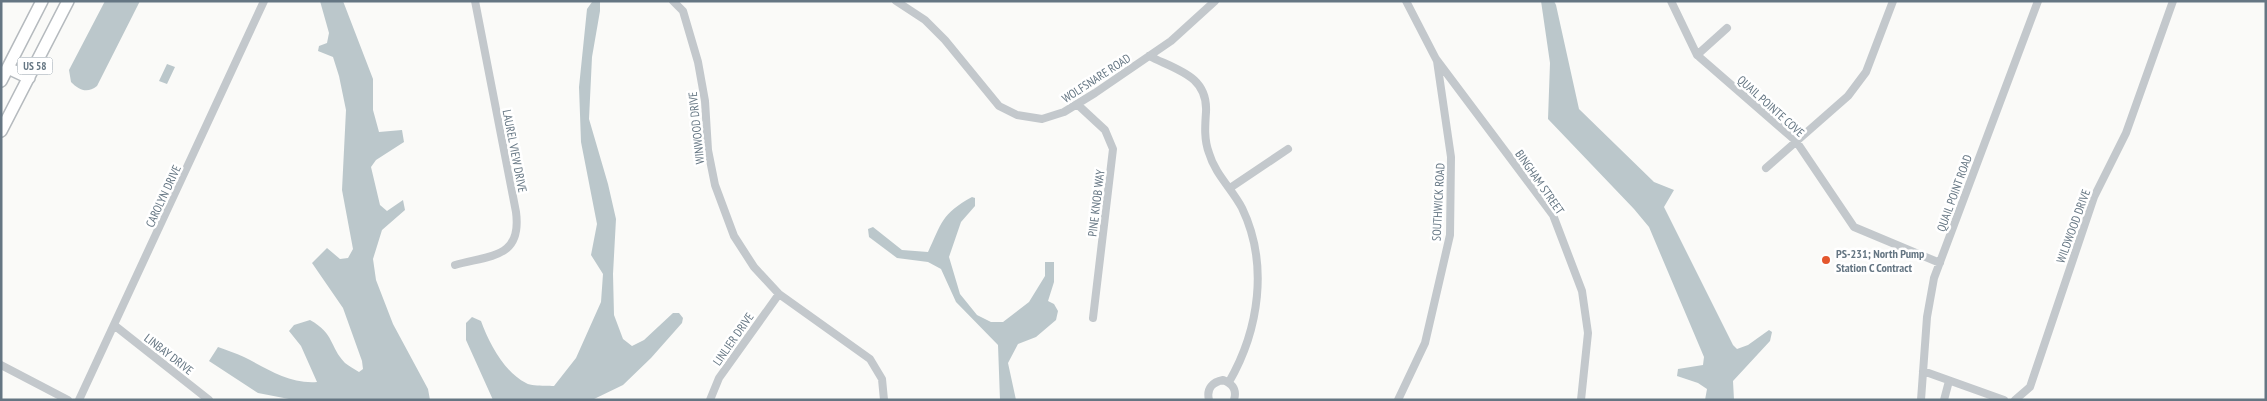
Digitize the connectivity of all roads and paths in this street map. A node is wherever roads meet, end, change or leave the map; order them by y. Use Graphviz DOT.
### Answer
graph roads {
  1 [pos="42,1"];
  2 [pos="68,1"];
  3 [pos="264,1"];
  4 [pos="475,1"];
  5 [pos="673,1"];
  6 [pos="896,1"];
  7 [pos="1215,1"];
  8 [pos="1406,1"];
  9 [pos="1671,1"];
  10 [pos="1893,1"];
  11 [pos="2038,1"];
  12 [pos="2173,1"];
  13 [pos="1727,28"];
  14 [pos="1697,55"];
  15 [pos="1149,56"];
  16 [pos="1436,59"];
  17 [pos="8,68"];
  18 [pos="28,78"];
  19 [pos="1,81"];
  20 [pos="1078,105"];
  21 [pos="1,131"];
  22 [pos="1796,142"];
  23 [pos="1288,149"];
  24 [pos="1766,168"];
  25 [pos="1230,188"];
  26 [pos="1940,263"];
  27 [pos="455,265"];
  28 [pos="779,294"];
  29 [pos="1093,318"];
  30 [pos="114,325"];
  31 [pos="1,365"];
  32 [pos="1923,371"];
  33 [pos="1950,381"];
  34 [pos="1229,382"];
  35 [pos="68,400"];
  36 [pos="79,400"];
  37 [pos="209,400"];
  38 [pos="710,400"];
  39 [pos="884,400"];
  40 [pos="1209,400"];
  41 [pos="1234,400"];
  42 [pos="1398,400"];
  43 [pos="1581,400"];
  44 [pos="1921,400"];
  45 [pos="1944,400"];
  46 [pos="2004,400"];
  47 [pos="2015,400"];
  1 -- 17 [label="main road, US 58"];
  2 -- 18 [label="main road, US 58"];
  3 -- 30 [label="street, CAROLYN DRIVE"];
  4 -- 27 [label="street, LAUREL VIEW DRIVE"];
  5 -- 28 [label="street, WINWOOD DRIVE"];
  6 -- 20 [label="street, WOLFSNARE ROAD"];
  7 -- 15 [label="street, WOLFSNARE ROAD"];
  8 -- 16 [label="street, BINGHAM STREET"];
  9 -- 14 [label="street, QUAIL POINTE COVE"];
  10 -- 22 [label="street"];
  11 -- 26 [label="street, QUAIL POINT ROAD"];
  12 -- 47 [label="street, WILDWOOD DRIVE"];
  13 -- 14 [label="street"];
  14 -- 22 [label="street, QUAIL POINTE COVE"];
  15 -- 20 [label="street, WOLFSNARE ROAD"];
  15 -- 25 [label="street"];
  16 -- 42 [label="street, SOUTHWICK ROAD"];
  16 -- 43 [label="street, BINGHAM STREET"];
  17 -- 18 [label="main road"];
  17 -- 19 [label="main road, US 58"];
  18 -- 21 [label="main road, US 58"];
  20 -- 29 [label="street, PINE KNOB WAY"];
  22 -- 24 [label="street"];
  22 -- 26 [label="street, QUAIL POINTE COVE"];
  23 -- 25 [label="street"];
  25 -- 34 [label="street"];
  26 -- 32 [label="street, QUAIL POINT ROAD"];
  28 -- 38 [label="street, LINLIER DRIVE"];
  28 -- 39 [label="street, WINWOOD DRIVE"];
  30 -- 36 [label="street, CAROLYN DRIVE"];
  30 -- 37 [label="street, LINBAY DRIVE"];
  31 -- 35 [label="street"];
  32 -- 33 [label="street"];
  32 -- 44 [label="street, QUAIL POINT ROAD"];
  33 -- 45 [label="street"];
  33 -- 46 [label="street"];
  34 -- 40 [label="street"];
  34 -- 41 [label="street"];
}
